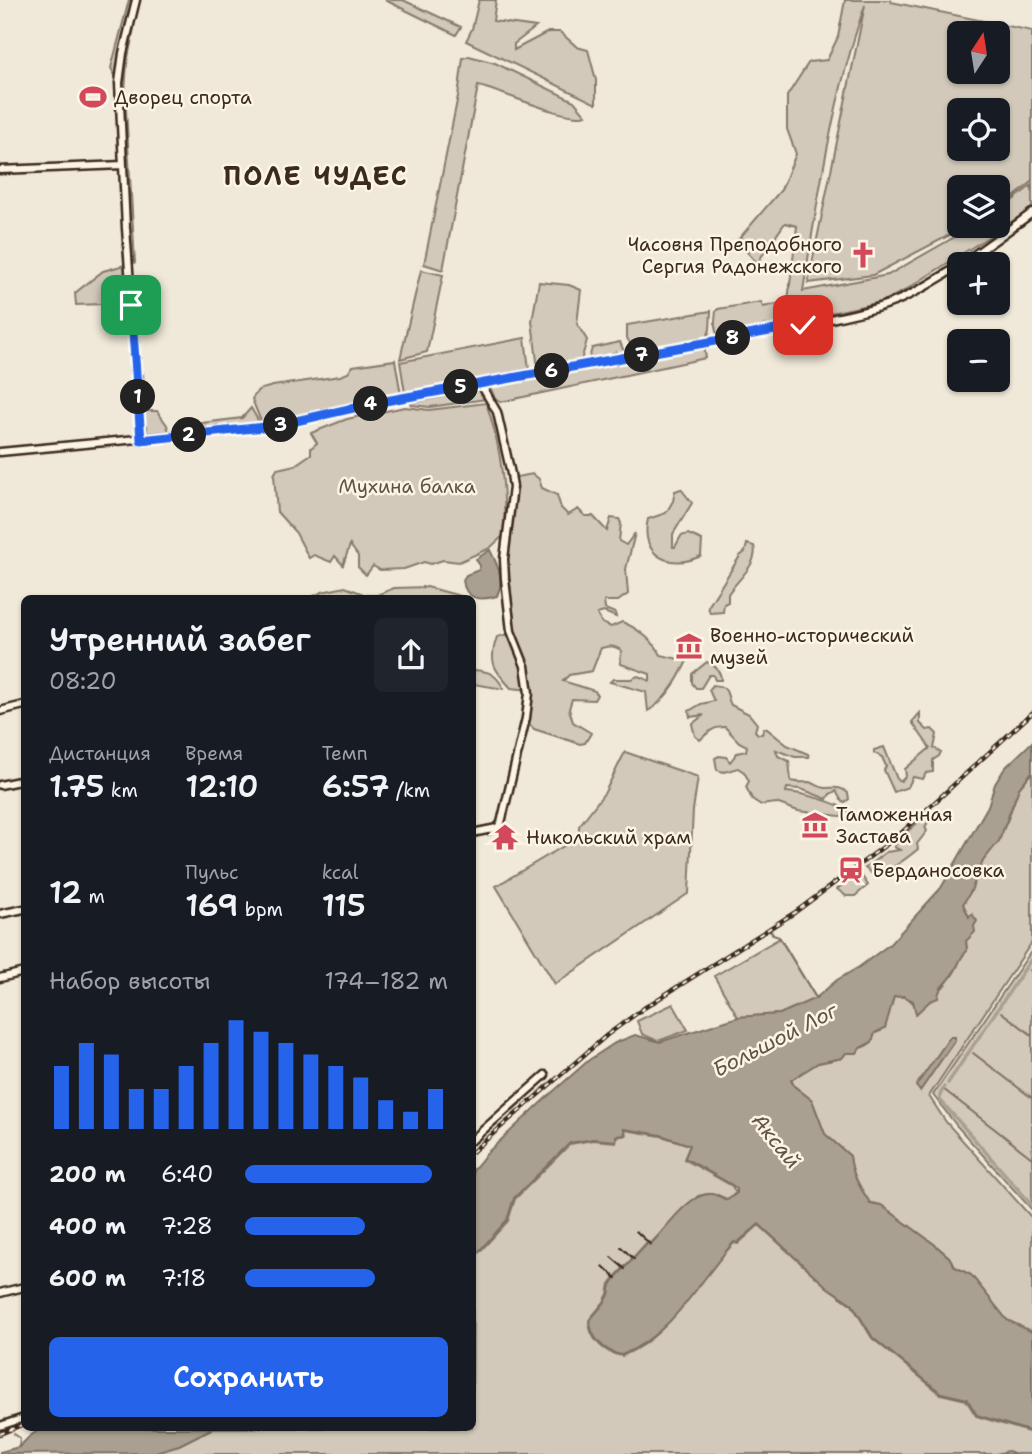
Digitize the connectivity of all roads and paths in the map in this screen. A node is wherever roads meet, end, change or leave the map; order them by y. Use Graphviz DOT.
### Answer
graph roads {
  1 [pos="136,0"];
  2 [pos="123,165"];
  3 [pos="0,170"];
  4 [pos="1032,213"];
  5 [pos="492,381"];
  6 [pos="480,383"];
  7 [pos="489,396"];
  8 [pos="141,440"];
  9 [pos="0,452"];
  10 [pos="21,706"];
  11 [pos="0,710"];
  12 [pos="21,781"];
  13 [pos="0,785"];
  14 [pos="476,832"];
  15 [pos="21,910"];
  16 [pos="0,914"];
  17 [pos="21,973"];
  18 [pos="0,978"];
  19 [pos="545,1075"];
  20 [pos="476,1135"];
  21 [pos="21,1288"];
  22 [pos="0,1293"];
  23 [pos="21,1419"];
  24 [pos="0,1426"];
  1 -- 2 [label="main road"];
  2 -- 3 [label="main road"];
  2 -- 8 [label="main road"];
  4 -- 5 [label="main road"];
  5 -- 6 [label="main road"];
  5 -- 7 [label="main road"];
  6 -- 7 [label="main road"];
  6 -- 8 [label="main road"];
  7 -- 14 [label="main road"];
  8 -- 9 [label="main road"];
  10 -- 11 [label="main road"];
  12 -- 13 [label="main road"];
  15 -- 16 [label="main road"];
  17 -- 18 [label="main road"];
  19 -- 20 [label="main road"];
  21 -- 22 [label="main road"];
  23 -- 24 [label="main road"];
}
